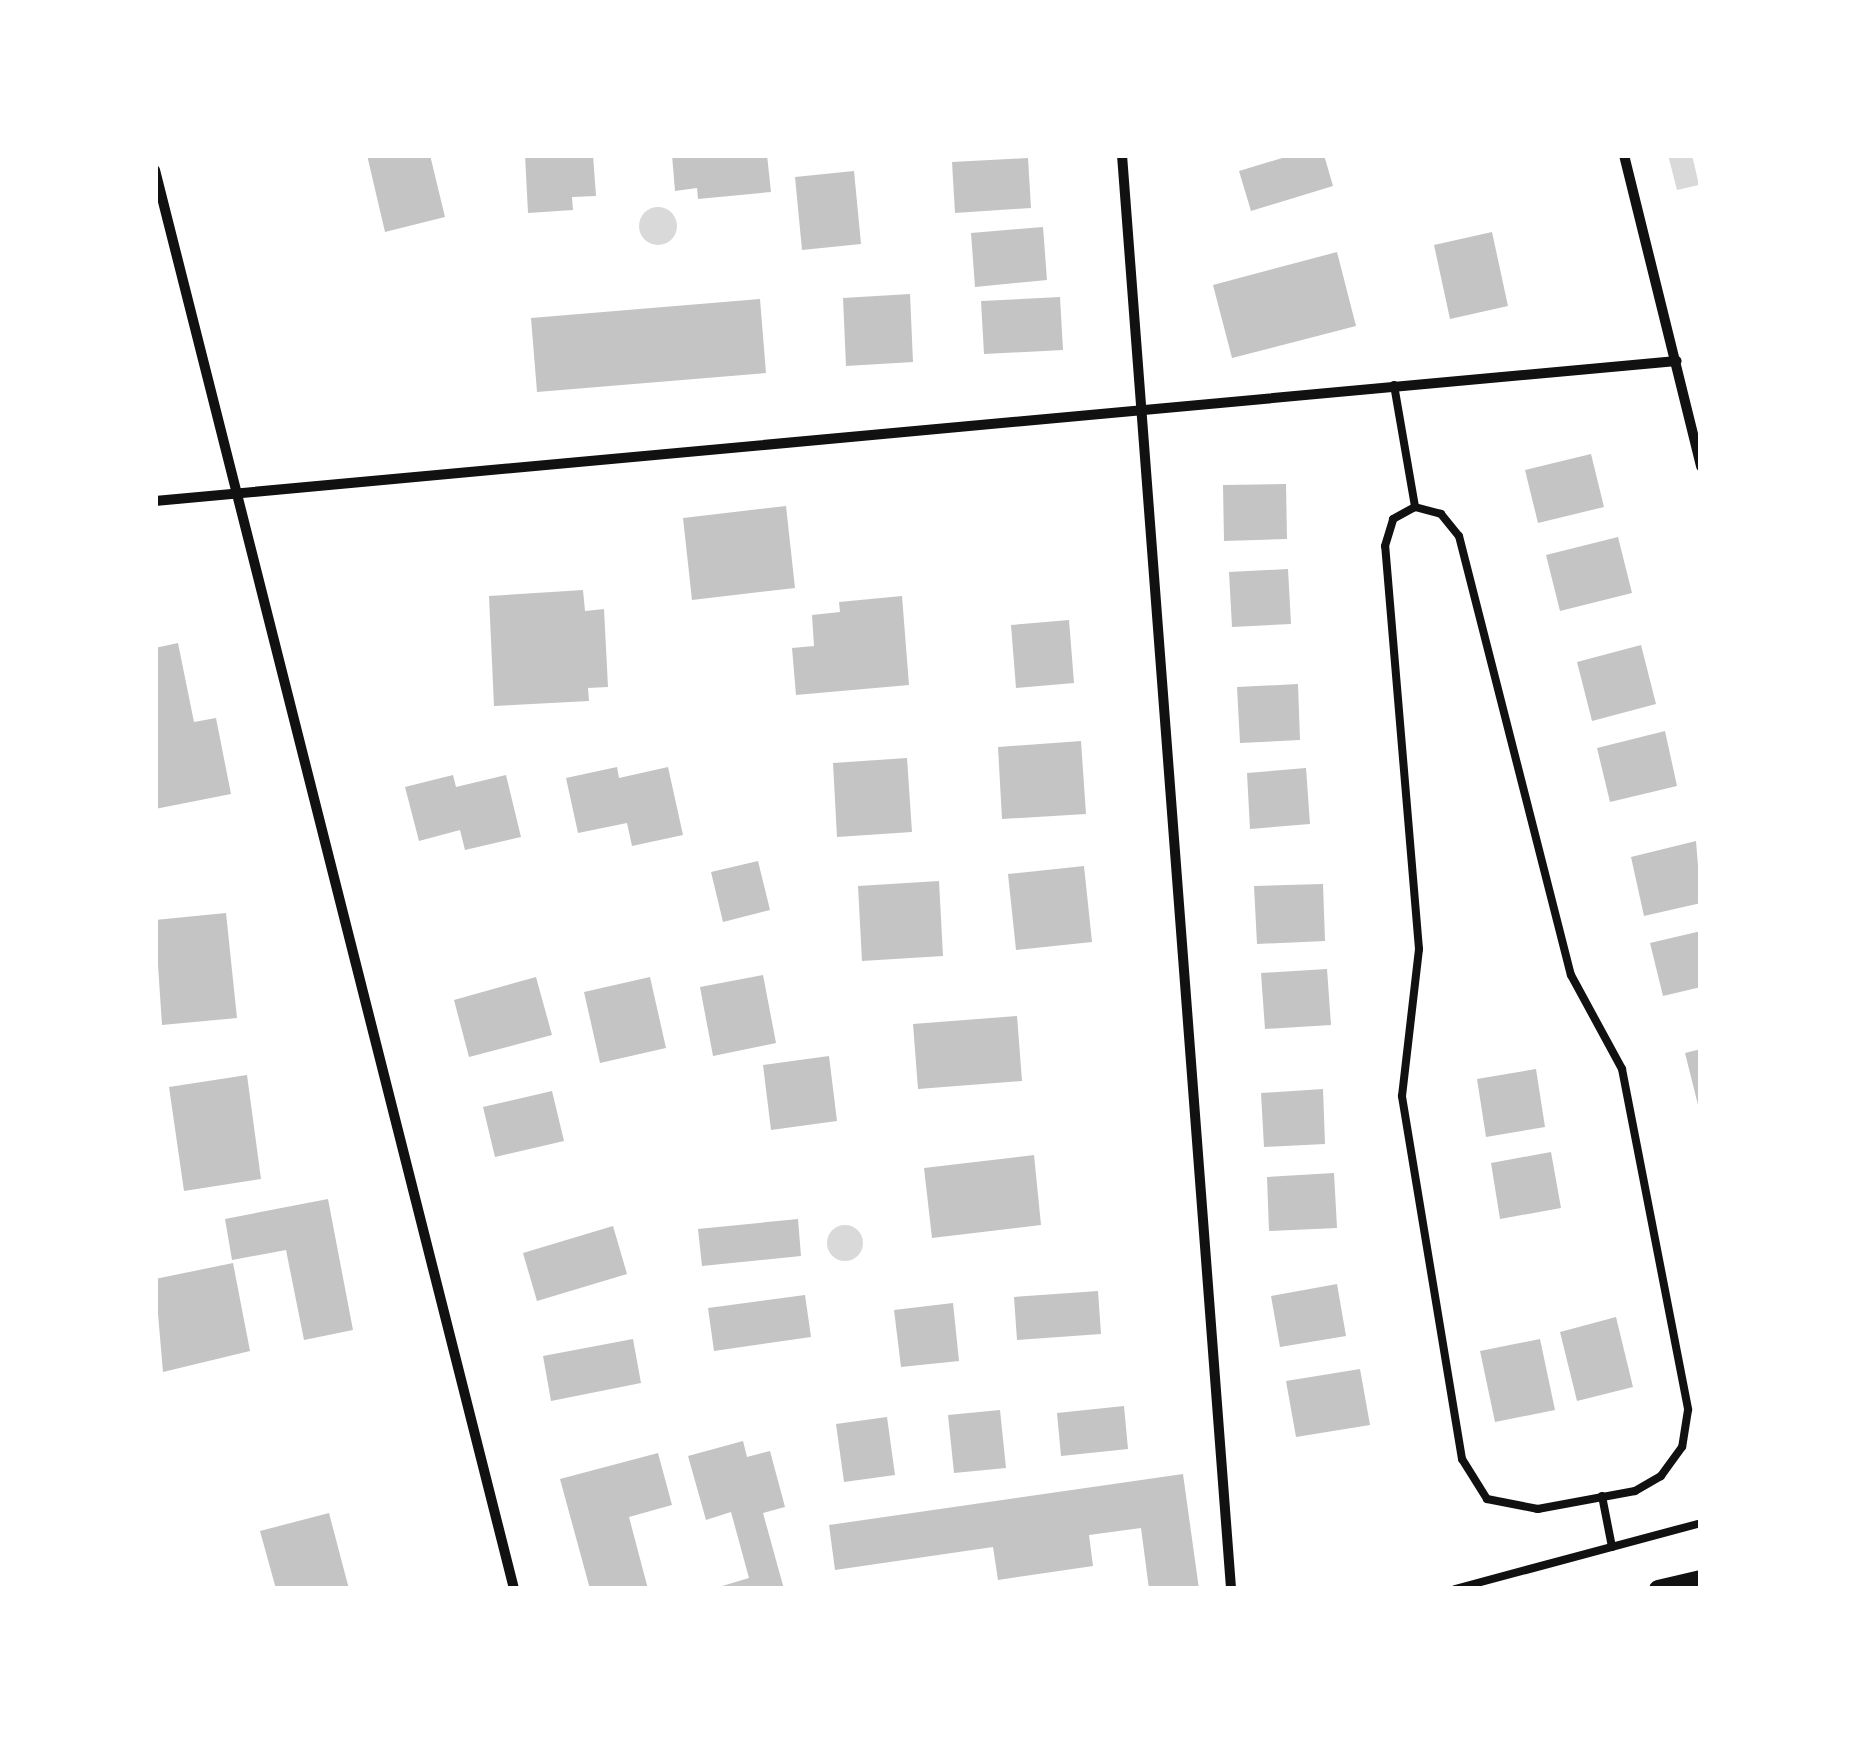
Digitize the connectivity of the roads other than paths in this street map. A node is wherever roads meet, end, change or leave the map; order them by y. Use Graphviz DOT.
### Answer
graph roads {
  1 [pos="1122,155"];
  2 [pos="1624,155"];
  3 [pos="155,170"];
  4 [pos="1677,360"];
  5 [pos="1394,385"];
  6 [pos="1144,406"];
  7 [pos="1701,467"];
  8 [pos="236,494"];
  9 [pos="155,501"];
  10 [pos="1415,507"];
  11 [pos="1602,1496"];
  12 [pos="1701,1523"];
  13 [pos="1612,1547"];
  14 [pos="1701,1579"];
  15 [pos="514,1589"];
  16 [pos="1231,1589"];
  17 [pos="1455,1589"];
  18 [pos="1658,1589"];
  1 -- 6 [label="street"];
  2 -- 4 [label="street"];
  3 -- 8 [label="street"];
  4 -- 5 [label="street"];
  4 -- 7 [label="street"];
  5 -- 6 [label="street"];
  5 -- 10 [label="lane"];
  6 -- 8 [label="street"];
  6 -- 16 [label="street"];
  8 -- 9 [label="street"];
  8 -- 15 [label="street"];
  10 -- 11 [label="lane"];
  10 -- 11 [label="lane"];
  11 -- 13 [label="lane"];
  12 -- 13 [label="lane"];
  13 -- 17 [label="lane"];
  14 -- 18 [label="street"];
}
